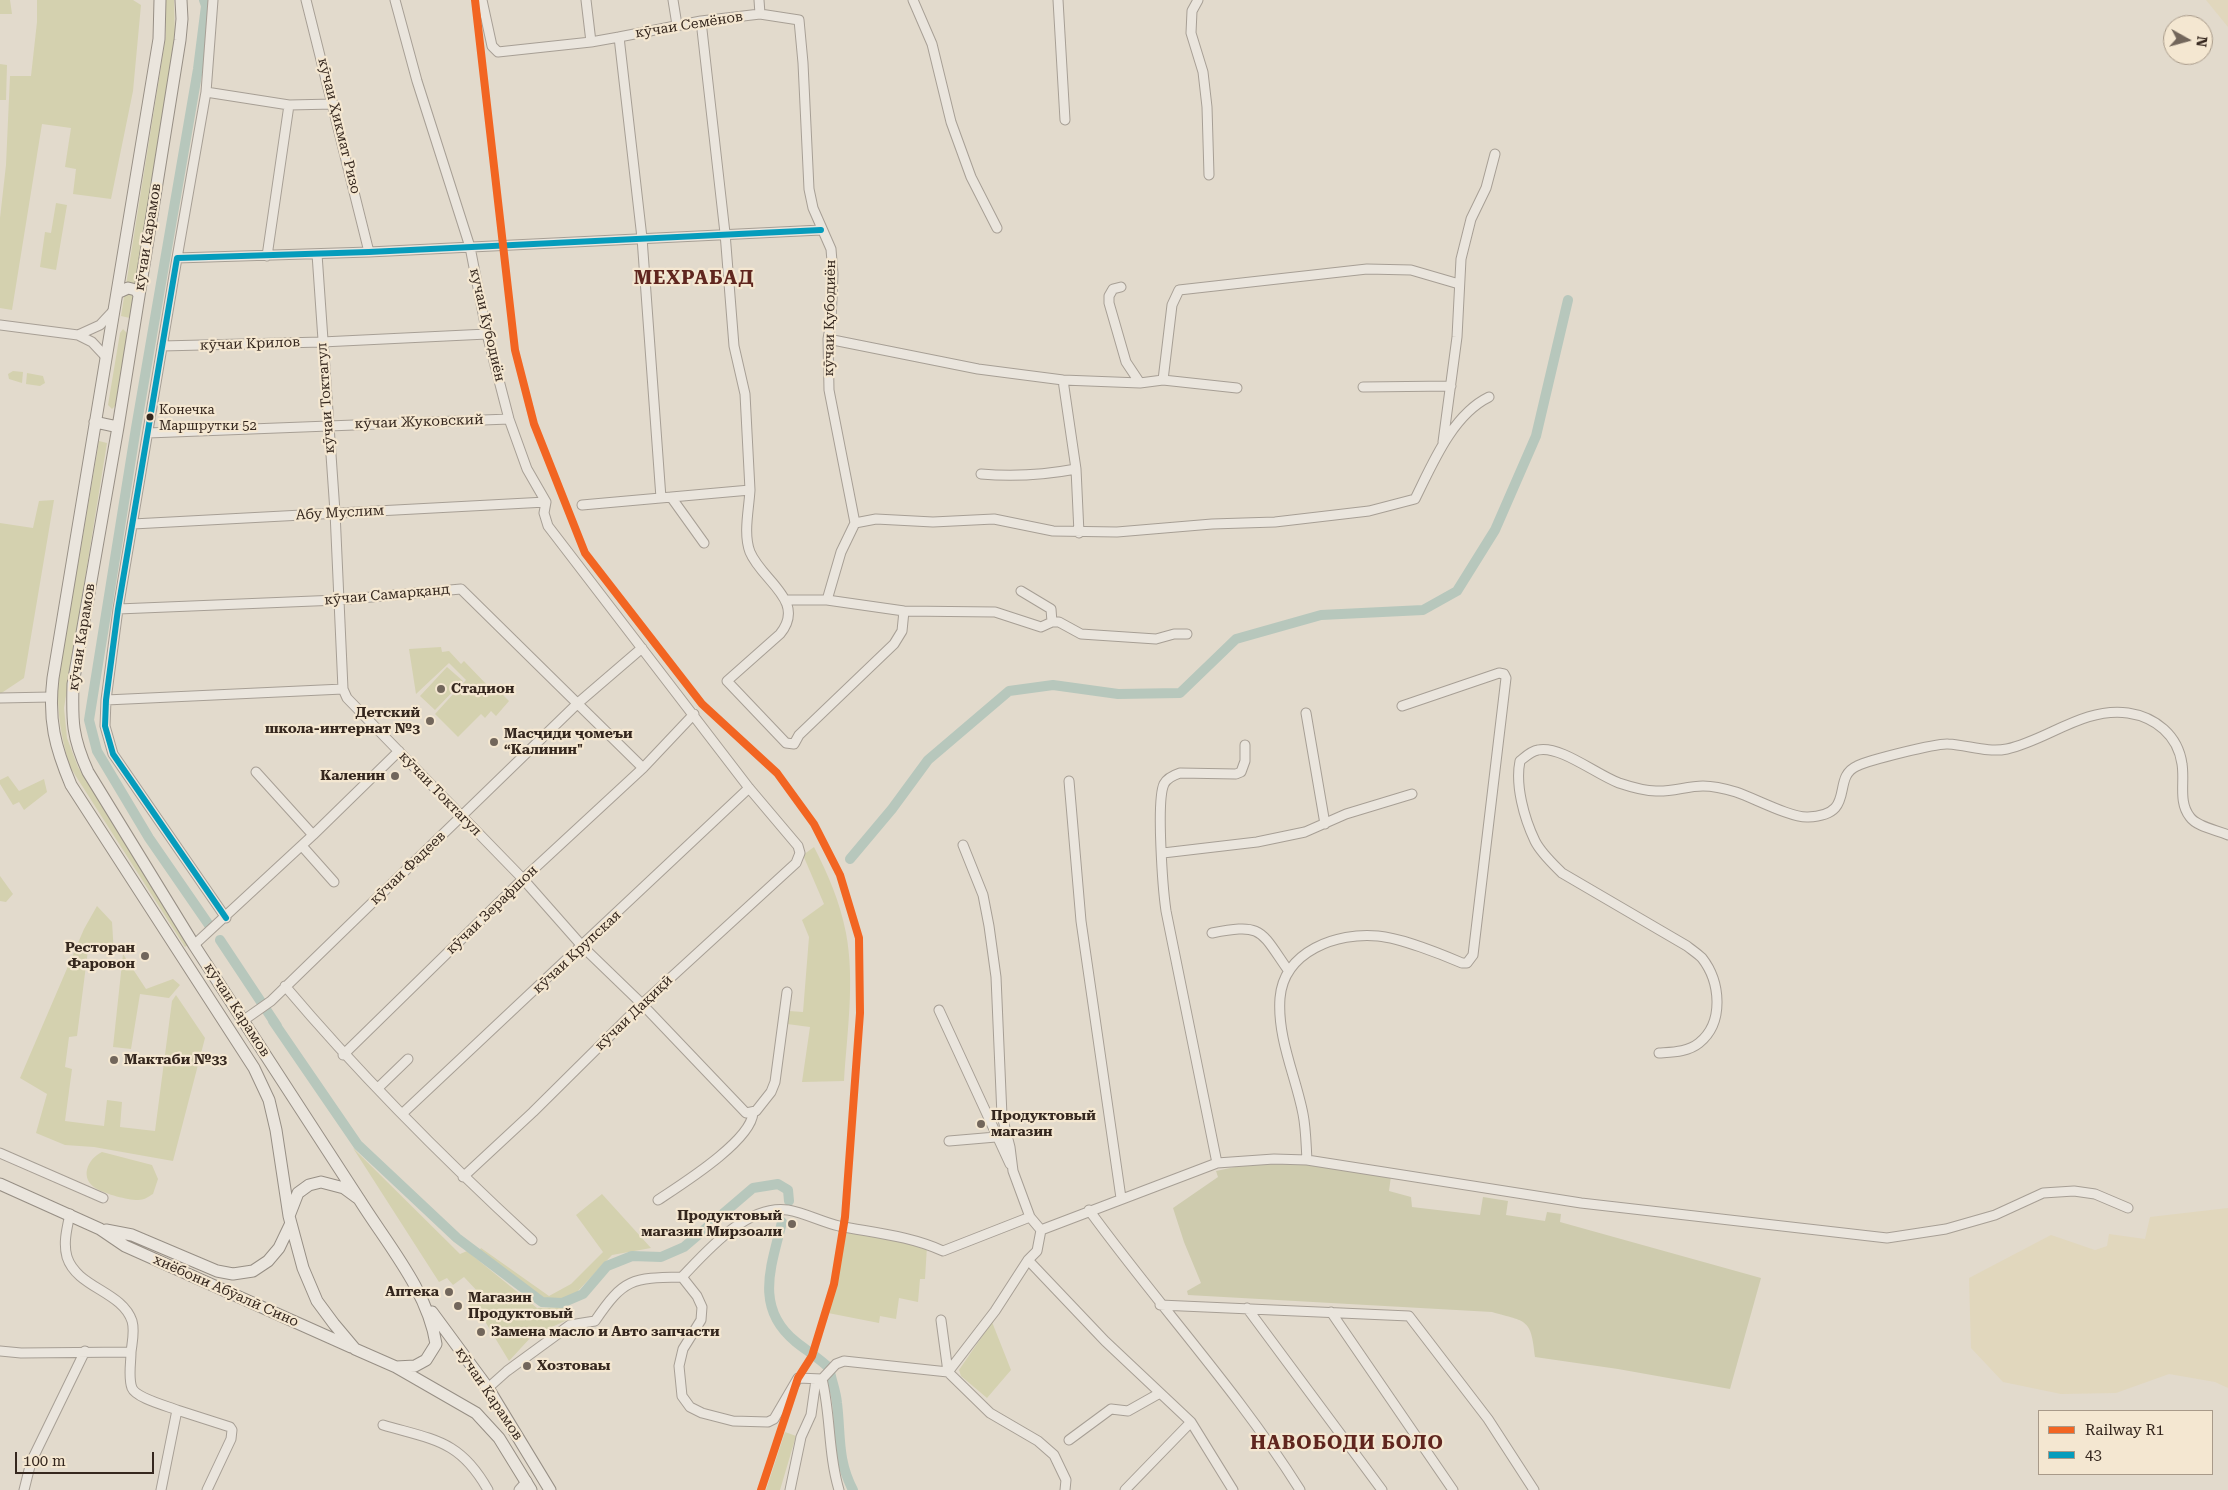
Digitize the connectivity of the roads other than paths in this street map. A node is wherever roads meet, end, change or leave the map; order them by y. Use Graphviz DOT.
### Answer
graph roads {
  1 [pos="160,0"];
  2 [pos="181,0"];
  3 [pos="213,0"];
  4 [pos="306,0"];
  5 [pos="395,0"];
  6 [pos="482,0"];
  7 [pos="586,0"];
  8 [pos="674,0"];
  9 [pos="759,0"];
  10 [pos="913,0"];
  11 [pos="1058,0"];
  12 [pos="1198,0"];
  13 [pos="760,14"];
  14 [pos="799,20"];
  15 [pos="701,21"];
  16 [pos="677,25"];
  17 [pos="619,37"];
  18 [pos="591,42"];
  19 [pos="206,92"];
  20 [pos="288,104"];
  21 [pos="334,104"];
  22 [pos="1065,120"];
  23 [pos="1495,154"];
  24 [pos="1209,175"];
  25 [pos="996,228"];
  26 [pos="821,230"];
  27 [pos="725,233"];
  28 [pos="642,238"];
  29 [pos="470,247"];
  30 [pos="369,252"];
  31 [pos="317,254"];
  32 [pos="267,256"];
  33 [pos="177,258"];
  34 [pos="1459,284"];
  35 [pos="1121,287"];
  36 [pos="117,293"];
  37 [pos="139,295"];
  38 [pos="114,309"];
  39 [pos="0,325"];
  40 [pos="487,334"];
  41 [pos="78,335"];
  42 [pos="828,339"];
  43 [pos="322,342"];
  44 [pos="162,346"];
  45 [pos="106,357"];
  46 [pos="1063,380"];
  47 [pos="1163,380"];
  48 [pos="1140,383"];
  49 [pos="1451,386"];
  50 [pos="1363,387"];
  51 [pos="1238,388"];
  52 [pos="1489,398"];
  53 [pos="509,419"];
  54 [pos="95,422"];
  55 [pos="328,425"];
  56 [pos="118,426"];
  57 [pos="148,433"];
  58 [pos="1443,442"];
  59 [pos="1076,469"];
  60 [pos="981,474"];
  61 [pos="750,490"];
  62 [pos="666,498"];
  63 [pos="546,502"];
  64 [pos="582,505"];
  65 [pos="335,512"];
  66 [pos="856,523"];
  67 [pos="133,524"];
  68 [pos="1080,533"];
  69 [pos="704,543"];
  70 [pos="1021,591"];
  71 [pos="338,600"];
  72 [pos="785,600"];
  73 [pos="827,600"];
  74 [pos="118,609"];
  75 [pos="904,611"];
  76 [pos="1052,622"];
  77 [pos="1187,634"];
  78 [pos="642,648"];
  79 [pos="343,689"];
  80 [pos="51,697"];
  81 [pos="0,698"];
  82 [pos="106,700"];
  83 [pos="578,703"];
  84 [pos="1402,706"];
  85 [pos="1306,713"];
  86 [pos="694,714"];
  87 [pos="1245,745"];
  88 [pos="399,751"];
  89 [pos="643,768"];
  90 [pos="256,772"];
  91 [pos="1069,781"];
  92 [pos="749,788"];
  93 [pos="1412,794"];
  94 [pos="462,816"];
  95 [pos="1325,824"];
  96 [pos="313,835"];
  97 [pos="2228,835"];
  98 [pos="963,845"];
  99 [pos="302,846"];
  100 [pos="1163,852"];
  101 [pos="523,879"];
  102 [pos="334,882"];
  103 [pos="226,918"];
  104 [pos="1212,933"];
  105 [pos="194,945"];
  106 [pos="583,947"];
  107 [pos="1288,970"];
  108 [pos="285,986"];
  109 [pos="788,992"];
  110 [pos="642,1004"];
  111 [pos="940,1010"];
  112 [pos="244,1020"];
  113 [pos="1659,1053"];
  114 [pos="343,1055"];
  115 [pos="408,1059"];
  116 [pos="378,1088"];
  117 [pos="403,1113"];
  118 [pos="753,1113"];
  119 [pos="996,1137"];
  120 [pos="949,1141"];
  121 [pos="0,1153"];
  122 [pos="1307,1160"];
  123 [pos="1217,1163"];
  124 [pos="1013,1171"];
  125 [pos="463,1177"];
  126 [pos="0,1184"];
  127 [pos="103,1198"];
  128 [pos="1121,1198"];
  129 [pos="359,1199"];
  130 [pos="658,1200"];
  131 [pos="2128,1208"];
  132 [pos="1089,1210"];
  133 [pos="70,1214"];
  134 [pos="1030,1216"];
  135 [pos="289,1221"];
  136 [pos="100,1229"];
  137 [pos="1041,1230"];
  138 [pos="532,1240"];
  139 [pos="1028,1260"];
  140 [pos="682,1277"];
  141 [pos="425,1302"];
  142 [pos="1160,1305"];
  143 [pos="1247,1308"];
  144 [pos="1331,1312"];
  145 [pos="941,1320"];
  146 [pos="355,1349"];
  147 [pos="0,1351"];
  148 [pos="85,1351"];
  149 [pos="131,1352"];
  150 [pos="396,1367"];
  151 [pos="948,1372"];
  152 [pos="818,1380"];
  153 [pos="488,1388"];
  154 [pos="1160,1393"];
  155 [pos="177,1410"];
  156 [pos="1191,1422"];
  157 [pos="383,1425"];
  158 [pos="1069,1440"];
  159 [pos="529,1486"];
  160 [pos="24,1490"];
  161 [pos="160,1490"];
  162 [pos="207,1490"];
  163 [pos="488,1490"];
  164 [pos="519,1490"];
  165 [pos="550,1490"];
  166 [pos="790,1490"];
  167 [pos="839,1490"];
  168 [pos="1065,1490"];
  169 [pos="1125,1490"];
  170 [pos="1233,1490"];
  171 [pos="1300,1490"];
  172 [pos="1382,1490"];
  173 [pos="1454,1490"];
  174 [pos="1534,1490"];
  1 -- 36 [label="main road, кӯчаи Карамов"];
  2 -- 37 [label="main road, кӯчаи Карамов"];
  3 -- 19 [label="street"];
  4 -- 21 [label="street, кӯчаи Ҳикмат Ризо"];
  5 -- 29 [label="street, кучаи Кубодиён"];
  6 -- 18 [label="street, кӯчаи Семёнов"];
  7 -- 18 [label="street"];
  8 -- 16 [label="street"];
  9 -- 13 [label="street"];
  10 -- 25 [label="street"];
  11 -- 22 [label="street"];
  12 -- 24 [label="street"];
  13 -- 14 [label="street, кӯчаи Семёнов"];
  13 -- 15 [label="street, кӯчаи Семёнов"];
  14 -- 26 [label="street, кӯчаи Қубодиён"];
  15 -- 16 [label="street, кӯчаи Семёнов"];
  15 -- 27 [label="street"];
  16 -- 17 [label="street, кӯчаи Семёнов"];
  17 -- 18 [label="street, кӯчаи Семёнов"];
  17 -- 28 [label="street"];
  19 -- 20 [label="street"];
  19 -- 33 [label="street"];
  20 -- 21 [label="street"];
  20 -- 32 [label="street"];
  21 -- 30 [label="street, кӯчаи Ҳикмат Ризо"];
  23 -- 34 [label="street"];
  26 -- 27 [label="street"];
  26 -- 42 [label="street, кӯчаи Қубодиён"];
  27 -- 28 [label="street"];
  27 -- 61 [label="street"];
  28 -- 29 [label="street"];
  28 -- 62 [label="street"];
  29 -- 30 [label="street"];
  29 -- 40 [label="street, кучаи Кубодиён"];
  30 -- 31 [label="street"];
  31 -- 32 [label="street"];
  31 -- 43 [label="street, кӯчаи Токтагул"];
  32 -- 33 [label="street"];
  33 -- 44 [label="street"];
  34 -- 47 [label="street"];
  34 -- 49 [label="street"];
  35 -- 48 [label="street"];
  36 -- 37 [label="main road"];
  36 -- 38 [label="main road, кӯчаи Карамов"];
  37 -- 56 [label="main road, кӯчаи Карамов"];
  38 -- 41 [label="street"];
  38 -- 45 [label="main road, кӯчаи Карамов"];
  39 -- 41 [label="street"];
  40 -- 43 [label="street, кӯчаи Крилов"];
  40 -- 53 [label="street, кучаи Кубодиён"];
  41 -- 45 [label="street"];
  42 -- 46 [label="street"];
  42 -- 66 [label="street, кӯчаи Қубодиён"];
  43 -- 44 [label="street, кӯчаи Крилов"];
  43 -- 55 [label="street, кӯчаи Токтагул"];
  44 -- 57 [label="street"];
  45 -- 54 [label="main road, кӯчаи Карамов"];
  46 -- 48 [label="street"];
  46 -- 59 [label="street"];
  47 -- 48 [label="street"];
  47 -- 51 [label="street"];
  49 -- 50 [label="street"];
  49 -- 58 [label="street"];
  52 -- 58 [label="street"];
  53 -- 55 [label="street, кӯчаи Жуковский"];
  53 -- 63 [label="street, кучаи Кубодиён"];
  54 -- 56 [label="main road"];
  54 -- 80 [label="main road, кӯчаи Карамов"];
  55 -- 57 [label="street, кӯчаи Жуковский"];
  55 -- 65 [label="street, кӯчаи Токтагул"];
  56 -- 105 [label="main road, кӯчаи Карамов"];
  57 -- 67 [label="street"];
  58 -- 68 [label="street"];
  59 -- 60 [label="street"];
  59 -- 68 [label="street"];
  61 -- 62 [label="street"];
  61 -- 72 [label="street"];
  62 -- 64 [label="street"];
  62 -- 69 [label="street"];
  63 -- 65 [label="street, Абу Муслим"];
  63 -- 78 [label="street"];
  65 -- 67 [label="street, Абу Муслим"];
  65 -- 71 [label="street, кӯчаи Токтагул"];
  66 -- 68 [label="street"];
  66 -- 73 [label="street"];
  67 -- 74 [label="street"];
  70 -- 76 [label="street"];
  71 -- 74 [label="street, кӯчаи Самарқанд"];
  71 -- 79 [label="street, кӯчаи Токтагул"];
  71 -- 83 [label="street, кӯчаи Самарқанд"];
  72 -- 73 [label="street"];
  72 -- 75 [label="street"];
  73 -- 75 [label="street"];
  74 -- 82 [label="street"];
  75 -- 76 [label="street"];
  76 -- 77 [label="street"];
  78 -- 83 [label="street, кӯчаи Фадеев"];
  78 -- 86 [label="street"];
  79 -- 82 [label="street"];
  79 -- 88 [label="street, кӯчаи Токтагул"];
  80 -- 81 [label="street"];
  80 -- 135 [label="main road, кӯчаи Карамов"];
  82 -- 103 [label="street"];
  83 -- 89 [label="street, кӯчаи Самарқанд"];
  83 -- 94 [label="street, кӯчаи Фадеев"];
  84 -- 107 [label="street"];
  85 -- 95 [label="street"];
  86 -- 89 [label="street"];
  86 -- 92 [label="street"];
  87 -- 100 [label="street"];
  88 -- 94 [label="street, кӯчаи Токтагул"];
  88 -- 96 [label="street"];
  89 -- 101 [label="street, кӯчаи Зерафшон"];
  90 -- 96 [label="street"];
  91 -- 128 [label="street"];
  92 -- 106 [label="street, кӯчаи Крупская"];
  92 -- 110 [label="street, кӯчаи Дақиқӣ"];
  93 -- 95 [label="street"];
  94 -- 101 [label="street, кӯчаи Токтагул"];
  94 -- 108 [label="street, кӯчаи Фадеев"];
  95 -- 100 [label="street"];
  96 -- 99 [label="street"];
  97 -- 113 [label="street"];
  98 -- 124 [label="street"];
  99 -- 102 [label="street"];
  99 -- 103 [label="street"];
  100 -- 123 [label="street"];
  101 -- 106 [label="street, кӯчаи Токтагул"];
  101 -- 114 [label="street, кӯчаи Зерафшон"];
  103 -- 105 [label="street"];
  104 -- 107 [label="street"];
  105 -- 112 [label="main road, кӯчаи Карамов"];
  106 -- 110 [label="street, кӯчаи Токтагул"];
  106 -- 117 [label="street, кӯчаи Крупская"];
  107 -- 122 [label="street"];
  108 -- 112 [label="street, кӯчаи Фадеев"];
  108 -- 114 [label="street"];
  109 -- 118 [label="street"];
  110 -- 118 [label="street, кӯчаи Токтагул"];
  110 -- 125 [label="street, кӯчаи Дақиқӣ"];
  111 -- 119 [label="street"];
  112 -- 129 [label="main road, кӯчаи Карамов"];
  114 -- 116 [label="street"];
  115 -- 116 [label="street"];
  116 -- 117 [label="street"];
  117 -- 125 [label="street"];
  118 -- 130 [label="street"];
  119 -- 120 [label="street"];
  119 -- 124 [label="street"];
  121 -- 127 [label="street"];
  122 -- 123 [label="street"];
  122 -- 131 [label="street"];
  123 -- 128 [label="street"];
  124 -- 134 [label="street"];
  125 -- 138 [label="street"];
  126 -- 133 [label="main road, хиёбони Абӯалӣ Сино"];
  128 -- 132 [label="street"];
  129 -- 135 [label="main road, кӯчаи Карамов"];
  129 -- 141 [label="main road, кӯчаи Карамов"];
  132 -- 137 [label="street"];
  132 -- 142 [label="street"];
  133 -- 136 [label="main road, хиёбони Абӯалӣ Сино"];
  133 -- 149 [label="street"];
  134 -- 137 [label="street"];
  134 -- 140 [label="street"];
  135 -- 136 [label="main road, хиёбони Абӯалӣ Сино"];
  135 -- 146 [label="main road, кӯчаи Карамов"];
  136 -- 146 [label="main road, хиёбони Абӯалӣ Сино"];
  137 -- 139 [label="street"];
  139 -- 151 [label="street"];
  139 -- 154 [label="street"];
  140 -- 152 [label="street"];
  140 -- 153 [label="street"];
  141 -- 150 [label="main road, кӯчаи Карамов"];
  141 -- 153 [label="main road, кӯчаи Карамов"];
  142 -- 143 [label="street"];
  142 -- 171 [label="street"];
  143 -- 144 [label="street"];
  143 -- 172 [label="street"];
  144 -- 173 [label="street"];
  144 -- 174 [label="street"];
  145 -- 151 [label="street"];
  146 -- 150 [label="main road, кӯчаи Карамов"];
  147 -- 148 [label="street"];
  148 -- 149 [label="street"];
  148 -- 160 [label="street"];
  149 -- 155 [label="street"];
  150 -- 159 [label="main road, кӯчаи Карамов"];
  151 -- 152 [label="street"];
  151 -- 168 [label="street"];
  152 -- 166 [label="street"];
  152 -- 167 [label="street"];
  153 -- 165 [label="main road, кӯчаи Карамов"];
  154 -- 156 [label="street"];
  154 -- 158 [label="street"];
  155 -- 161 [label="street"];
  155 -- 162 [label="street"];
  156 -- 169 [label="street"];
  156 -- 170 [label="street"];
  157 -- 163 [label="street"];
  159 -- 164 [label="street"];
}
